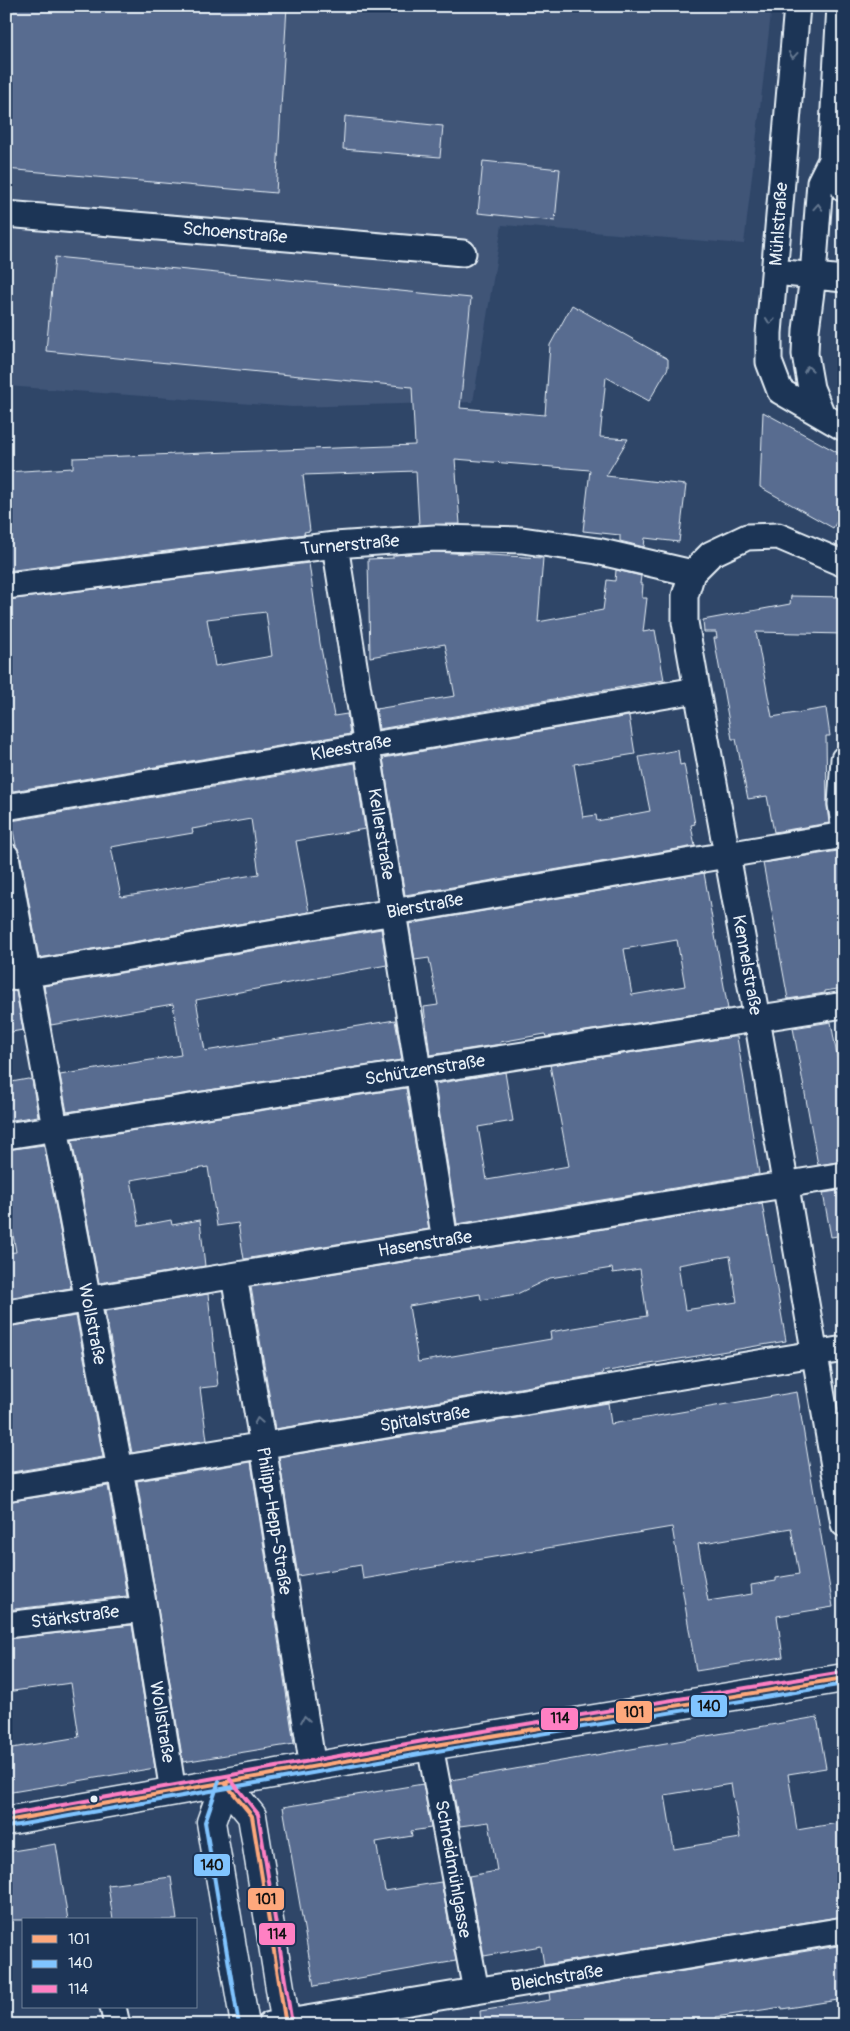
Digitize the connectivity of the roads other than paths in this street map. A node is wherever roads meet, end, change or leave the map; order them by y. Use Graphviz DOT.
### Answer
graph roads {
  1 [pos="797,6"];
  2 [pos="840,6"];
  3 [pos="831,160"];
  4 [pos="844,189"];
  5 [pos="6,214"];
  6 [pos="463,253"];
  7 [pos="775,272"];
  8 [pos="813,276"];
  9 [pos="844,278"];
  10 [pos="822,415"];
  11 [pos="844,428"];
  12 [pos="335,545"];
  13 [pos="844,564"];
  14 [pos="692,573"];
  15 [pos="6,586"];
  16 [pos="697,690"];
  17 [pos="366,745"];
  18 [pos="844,759"];
  19 [pos="6,807"];
  20 [pos="844,826"];
  21 [pos="844,835"];
  22 [pos="727,854"];
  23 [pos="6,856"];
  24 [pos="393,912"];
  25 [pos="18,976"];
  26 [pos="844,1005"];
  27 [pos="757,1019"];
  28 [pos="419,1070"];
  29 [pos="55,1128"];
  30 [pos="6,1136"];
  31 [pos="844,1175"];
  32 [pos="785,1184"];
  33 [pos="445,1241"];
  34 [pos="234,1276"];
  35 [pos="88,1300"];
  36 [pos="6,1313"];
  37 [pos="844,1349"];
  38 [pos="815,1354"];
  39 [pos="263,1446"];
  40 [pos="120,1469"];
  41 [pos="6,1488"];
  42 [pos="844,1524"];
  43 [pos="144,1609"];
  44 [pos="6,1625"];
  45 [pos="844,1678"];
  46 [pos="430,1746"];
  47 [pos="313,1768"];
  48 [pos="225,1783"];
  49 [pos="173,1792"];
  50 [pos="6,1821"];
  51 [pos="844,1930"];
  52 [pos="476,1991"];
  53 [pos="113,2008"];
  54 [pos="281,2024"];
  55 [pos="117,2025"];
  56 [pos="245,2025"];
  1 -- 7 [label="street, Mühlstraße, one-way"];
  2 -- 3 [label="street"];
  3 -- 4 [label="street"];
  8 -- 3 [label="street, one-way"];
  5 -- 6 [label="street, Schoenstraße"];
  7 -- 8 [label="street"];
  7 -- 10 [label="street, Mühlstraße, one-way"];
  8 -- 9 [label="street"];
  10 -- 8 [label="street, one-way"];
  10 -- 11 [label="street, Mühlstraße"];
  12 -- 14 [label="street, Turnerstraße"];
  12 -- 15 [label="street, Turnerstraße"];
  12 -- 17 [label="street, Kellerstraße"];
  13 -- 14 [label="street, Kennelstraße"];
  14 -- 16 [label="street, Kennelstraße"];
  16 -- 17 [label="street, Kleestraße"];
  16 -- 22 [label="street, Kennelstraße"];
  17 -- 19 [label="street, Kleestraße"];
  17 -- 24 [label="street, Kellerstraße"];
  18 -- 20 [label="street"];
  21 -- 22 [label="street, Bierstraße"];
  22 -- 24 [label="street, Bierstraße"];
  22 -- 27 [label="street, Kennelstraße"];
  23 -- 25 [label="street, Wollstraße"];
  24 -- 25 [label="street, Bierstraße"];
  24 -- 28 [label="street, Kellerstraße"];
  25 -- 29 [label="street, Wollstraße"];
  26 -- 27 [label="street, Schützenstraße"];
  27 -- 28 [label="street, Schützenstraße"];
  27 -- 32 [label="street, Kennelstraße"];
  28 -- 29 [label="street, Schützenstraße"];
  28 -- 33 [label="street, Kellerstraße"];
  29 -- 30 [label="street, Schützenstraße"];
  29 -- 35 [label="street, Wollstraße"];
  31 -- 32 [label="street, Hasenstraße"];
  32 -- 33 [label="street, Hasenstraße"];
  32 -- 38 [label="street, Kennelstraße"];
  33 -- 34 [label="street, Hasenstraße"];
  34 -- 35 [label="street, Hasenstraße"];
  39 -- 34 [label="street, Philipp-Hepp-Straße, one-way"];
  35 -- 36 [label="street, Hasenstraße"];
  35 -- 40 [label="street, Wollstraße"];
  37 -- 38 [label="street, Spitalstraße"];
  38 -- 39 [label="street, Spitalstraße"];
  38 -- 42 [label="street, Kennelstraße"];
  39 -- 40 [label="street, Spitalstraße"];
  47 -- 39 [label="street, Philipp-Hepp-Straße, one-way"];
  40 -- 41 [label="street, Spitalstraße"];
  40 -- 43 [label="street, Wollstraße"];
  43 -- 44 [label="street, Stärkstraße"];
  43 -- 49 [label="street, Wollstraße"];
  45 -- 46 [label="main road"];
  46 -- 47 [label="main road"];
  46 -- 52 [label="street, Schneidmühlgasse"];
  47 -- 48 [label="main road"];
  48 -- 49 [label="main road"];
  48 -- 54 [label="main road"];
  48 -- 56 [label="main road"];
  49 -- 50 [label="main road"];
  51 -- 52 [label="street, Bleichstraße"];
  52 -- 54 [label="street, Bleichstraße"];
  53 -- 55 [label="street"];
}
